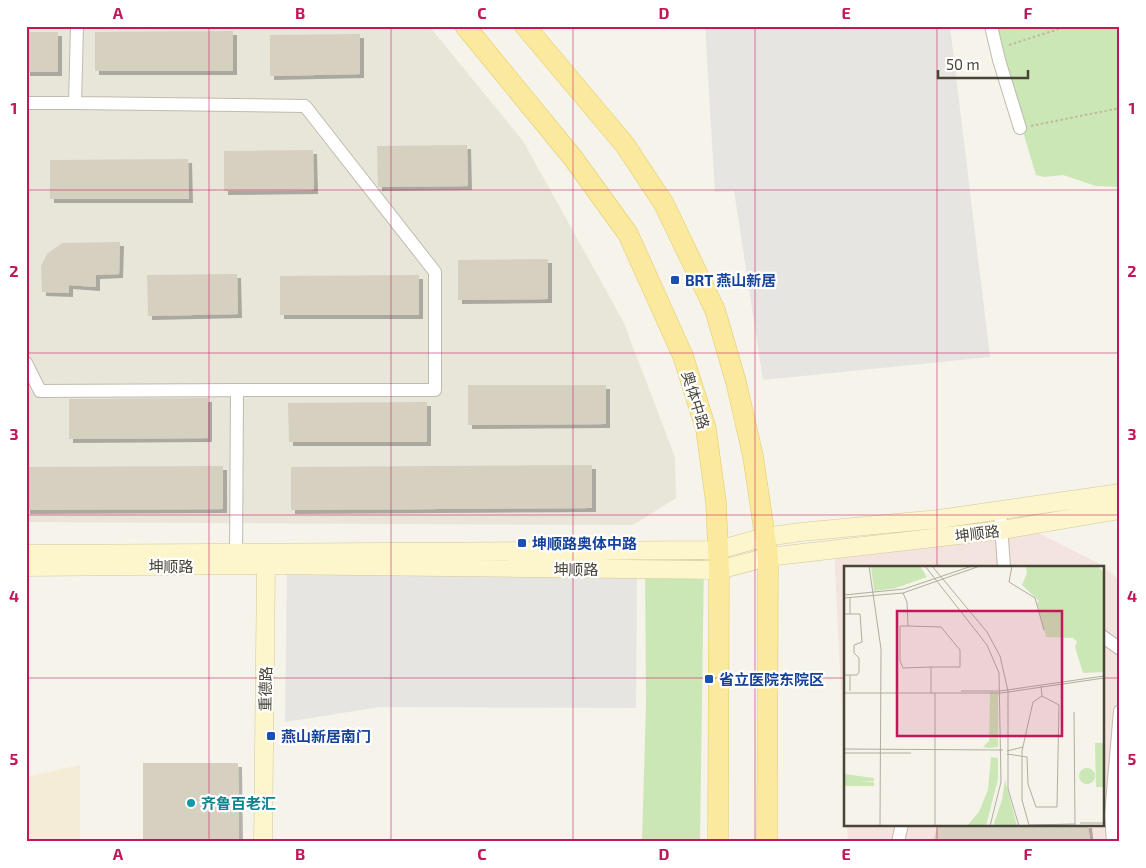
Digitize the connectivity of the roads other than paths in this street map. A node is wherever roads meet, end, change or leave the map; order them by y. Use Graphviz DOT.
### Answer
graph roads {
  1 [pos="77,26"];
  2 [pos="465,26"];
  3 [pos="525,26"];
  4 [pos="991,26"];
  5 [pos="26,103"];
  6 [pos="75,103"];
  7 [pos="1020,128"];
  8 [pos="26,363"];
  9 [pos="238,390"];
  10 [pos="1120,493"];
  11 [pos="1120,510"];
  12 [pos="1000,511"];
  13 [pos="1002,530"];
  14 [pos="766,547"];
  15 [pos="718,550"];
  16 [pos="26,554"];
  17 [pos="236,559"];
  18 [pos="266,565"];
  19 [pos="1004,566"];
  20 [pos="26,567"];
  21 [pos="719,570"];
  22 [pos="1104,637"];
  23 [pos="1120,649"];
  24 [pos="1120,711"];
  25 [pos="902,826"];
  26 [pos="263,842"];
  27 [pos="718,842"];
  28 [pos="767,842"];
  29 [pos="898,842"];
  30 [pos="1113,842"];
  1 -- 6 [label="street"];
  2 -- 15 [label="main road, 奥体中路"];
  3 -- 14 [label="main road"];
  4 -- 7 [label="street"];
  5 -- 6 [label="street"];
  6 -- 9 [label="street"];
  8 -- 9 [label="street"];
  9 -- 17 [label="street"];
  10 -- 12 [label="street, 坤顺路"];
  11 -- 13 [label="street, 坤顺路"];
  12 -- 13 [label="street"];
  12 -- 14 [label="street, 坤顺路"];
  13 -- 14 [label="street, 坤顺路"];
  13 -- 19 [label="street"];
  14 -- 15 [label="street, 坤顺路"];
  14 -- 21 [label="street, 坤顺路"];
  14 -- 28 [label="main road"];
  15 -- 17 [label="street, 坤顺路"];
  15 -- 21 [label="main road, 奥体中路"];
  16 -- 17 [label="street, 坤顺路"];
  17 -- 18 [label="street, 坤顺路"];
  17 -- 20 [label="street, 坤顺路"];
  18 -- 21 [label="street, 坤顺路"];
  18 -- 26 [label="street, 重德路"];
  21 -- 27 [label="main road, 奥体中路"];
  22 -- 23 [label="street"];
  24 -- 30 [label="street"];
  25 -- 29 [label="street"];
}
